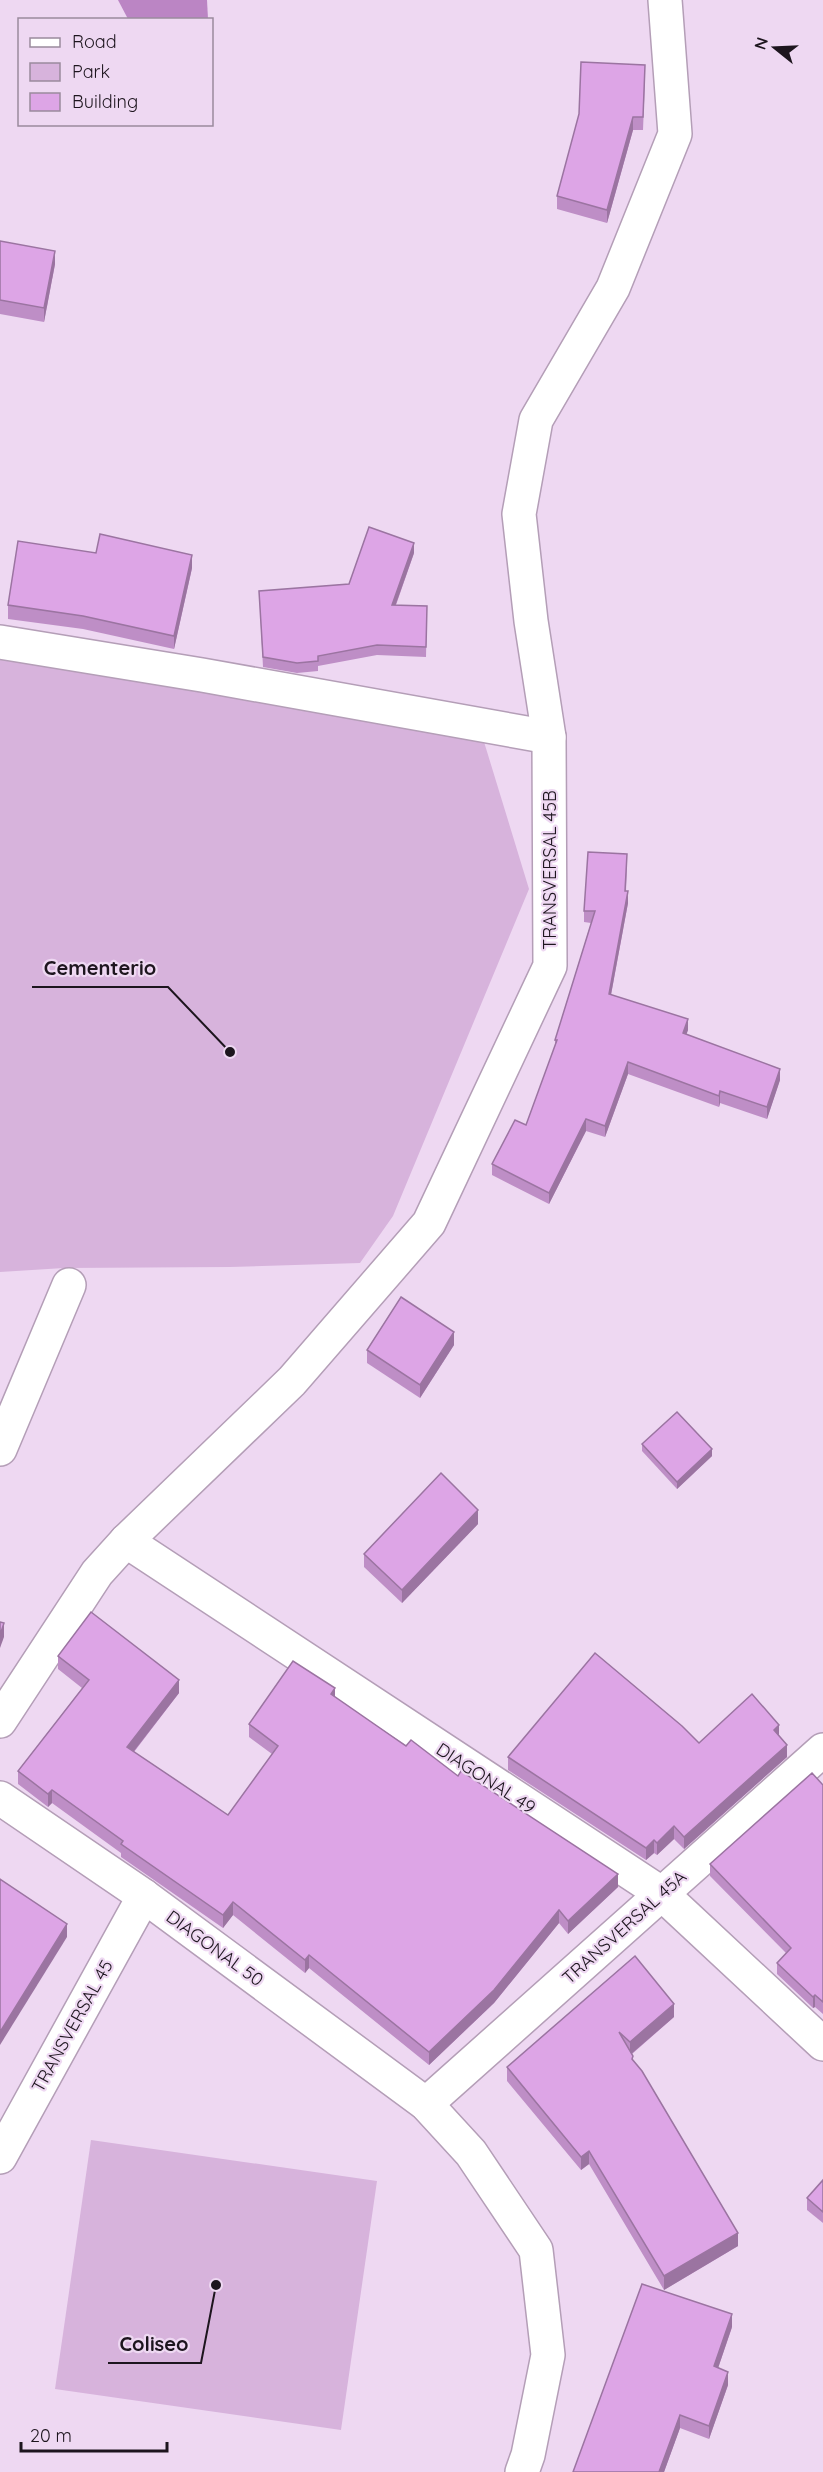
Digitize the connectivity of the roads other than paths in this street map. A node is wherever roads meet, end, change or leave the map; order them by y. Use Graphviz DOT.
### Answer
graph roads {
  1 [pos="665,0"];
  2 [pos="0,642"];
  3 [pos="549,737"];
  4 [pos="69,1285"];
  5 [pos="0,1449"];
  6 [pos="126,1540"];
  7 [pos="0,1721"];
  8 [pos="823,1750"];
  9 [pos="0,1798"];
  10 [pos="661,1893"];
  11 [pos="144,1896"];
  12 [pos="823,2044"];
  13 [pos="426,2104"];
  14 [pos="0,2157"];
  15 [pos="522,2472"];
  1 -- 3 [label="street, TRANSVERSAL 45B"];
  2 -- 3 [label="street"];
  3 -- 6 [label="street, TRANSVERSAL 45B"];
  4 -- 5 [label="street"];
  6 -- 7 [label="street, TRANSVERSAL 45B"];
  6 -- 10 [label="street, DIAGONAL 49"];
  8 -- 10 [label="street, TRANSVERSAL 45A"];
  9 -- 11 [label="street, DIAGONAL 50"];
  10 -- 12 [label="street, DIAGONAL 49"];
  10 -- 13 [label="street, TRANSVERSAL 45A"];
  11 -- 13 [label="street, DIAGONAL 50"];
  11 -- 14 [label="street, TRANSVERSAL 45"];
  13 -- 15 [label="street"];
}
